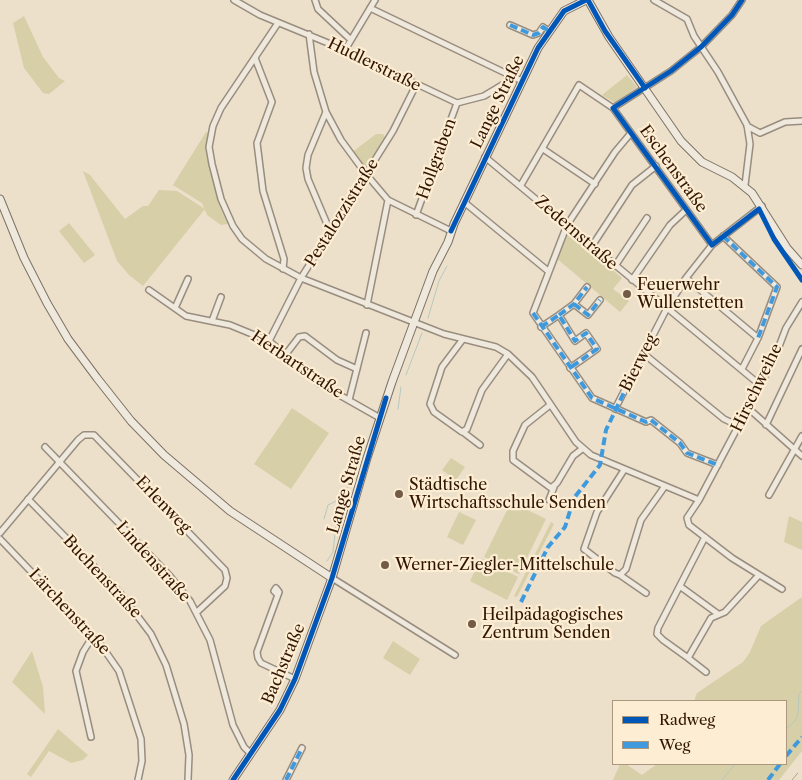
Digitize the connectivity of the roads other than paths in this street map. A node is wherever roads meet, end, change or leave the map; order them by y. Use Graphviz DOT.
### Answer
graph roads {
  1 [pos="234,0"];
  2 [pos="315,0"];
  3 [pos="375,0"];
  4 [pos="587,0"];
  5 [pos="654,0"];
  6 [pos="742,0"];
  7 [pos="370,8"];
  8 [pos="278,23"];
  9 [pos="510,25"];
  10 [pos="549,31"];
  11 [pos="309,34"];
  12 [pos="350,39"];
  13 [pos="701,47"];
  14 [pos="345,50"];
  15 [pos="256,58"];
  16 [pos="514,78"];
  17 [pos="522,81"];
  18 [pos="416,85"];
  19 [pos="645,88"];
  20 [pos="457,103"];
  21 [pos="613,108"];
  22 [pos="326,112"];
  23 [pos="802,121"];
  24 [pos="747,125"];
  25 [pos="630,133"];
  26 [pos="542,149"];
  27 [pos="485,157"];
  28 [pos="656,166"];
  29 [pos="366,174"];
  30 [pos="595,184"];
  31 [pos="521,185"];
  32 [pos="745,185"];
  33 [pos="0,199"];
  34 [pos="388,200"];
  35 [pos="464,202"];
  36 [pos="762,206"];
  37 [pos="686,210"];
  38 [pos="416,215"];
  39 [pos="647,218"];
  40 [pos="567,225"];
  41 [pos="451,231"];
  42 [pos="330,232"];
  43 [pos="723,236"];
  44 [pos="712,244"];
  45 [pos="592,246"];
  46 [pos="802,265"];
  47 [pos="615,266"];
  48 [pos="283,269"];
  49 [pos="548,271"];
  50 [pos="302,278"];
  51 [pos="686,278"];
  52 [pos="188,279"];
  53 [pos="632,280"];
  54 [pos="587,287"];
  55 [pos="149,290"];
  56 [pos="221,297"];
  57 [pos="600,300"];
  58 [pos="802,302"];
  59 [pos="367,304"];
  60 [pos="574,304"];
  61 [pos="175,308"];
  62 [pos="667,308"];
  63 [pos="559,315"];
  64 [pos="212,320"];
  65 [pos="415,323"];
  66 [pos="541,327"];
  67 [pos="366,333"];
  68 [pos="758,338"];
  69 [pos="463,339"];
  70 [pos="269,341"];
  71 [pos="802,349"];
  72 [pos="286,354"];
  73 [pos="508,354"];
  74 [pos="644,354"];
  75 [pos="570,368"];
  76 [pos="357,369"];
  77 [pos="742,369"];
  78 [pos="760,385"];
  79 [pos="349,400"];
  80 [pos="550,405"];
  81 [pos="748,408"];
  82 [pos="615,409"];
  83 [pos="380,418"];
  84 [pos="766,425"];
  85 [pos="739,426"];
  86 [pos="462,432"];
  87 [pos="802,436"];
  88 [pos="480,446"];
  89 [pos="45,447"];
  90 [pos="582,449"];
  91 [pos="795,451"];
  92 [pos="802,456"];
  93 [pos="60,462"];
  94 [pos="718,465"];
  95 [pos="624,470"];
  96 [pos="665,486"];
  97 [pos="554,487"];
  98 [pos="769,495"];
  99 [pos="28,499"];
  100 [pos="549,500"];
  101 [pos="699,500"];
  102 [pos="0,533"];
  103 [pos="705,537"];
  104 [pos="0,539"];
  105 [pos="620,575"];
  106 [pos="759,575"];
  107 [pos="332,578"];
  108 [pos="680,587"];
  109 [pos="782,589"];
  110 [pos="646,593"];
  111 [pos="277,594"];
  112 [pos="197,612"];
  113 [pos="718,614"];
  114 [pos="93,636"];
  115 [pos="455,655"];
  116 [pos="688,658"];
  117 [pos="706,672"];
  118 [pos="295,679"];
  119 [pos="91,737"];
  120 [pos="302,748"];
  121 [pos="249,752"];
  122 [pos="138,780"];
  123 [pos="188,780"];
  124 [pos="233,780"];
  125 [pos="286,780"];
  1 -- 8 [label="street, Hudlerstraße"];
  2 -- 12 [label="street"];
  3 -- 7 [label="street"];
  4 -- 10 [label="street, Lange Straße"];
  4 -- 19 [label="street"];
  5 -- 13 [label="street"];
  6 -- 13 [label="street"];
  7 -- 12 [label="street"];
  7 -- 16 [label="street"];
  8 -- 11 [label="street, Hudlerstraße"];
  8 -- 15 [label="street"];
  9 -- 10 [label="street"];
  10 -- 17 [label="street, Lange Straße"];
  11 -- 14 [label="street, Hudlerstraße"];
  11 -- 22 [label="street"];
  12 -- 14 [label="street"];
  13 -- 19 [label="street"];
  13 -- 24 [label="street"];
  14 -- 18 [label="street, Hudlerstraße"];
  15 -- 48 [label="street"];
  15 -- 48 [label="street"];
  16 -- 17 [label="street"];
  16 -- 20 [label="street"];
  17 -- 27 [label="street, Lange Straße"];
  18 -- 20 [label="street, Hudlerstraße"];
  18 -- 29 [label="street, Pestalozzistraße"];
  19 -- 21 [label="street"];
  19 -- 32 [label="street"];
  20 -- 38 [label="street, Hollgraben"];
  21 -- 25 [label="street, Eschenstraße"];
  21 -- 26 [label="street, Eschenstraße"];
  22 -- 29 [label="street"];
  22 -- 42 [label="street"];
  23 -- 24 [label="street"];
  24 -- 32 [label="street"];
  25 -- 28 [label="street, Eschenstraße"];
  25 -- 30 [label="street"];
  26 -- 30 [label="street"];
  26 -- 31 [label="street"];
  27 -- 31 [label="street, Zedernstraße"];
  27 -- 35 [label="street, Lange Straße"];
  28 -- 37 [label="street, Eschenstraße"];
  28 -- 45 [label="street"];
  29 -- 34 [label="street"];
  29 -- 42 [label="street, Pestalozzistraße"];
  30 -- 40 [label="street"];
  31 -- 40 [label="street, Zedernstraße"];
  32 -- 36 [label="street"];
  33 -- 107 [label="street"];
  34 -- 38 [label="street"];
  34 -- 59 [label="street"];
  35 -- 41 [label="street, Lange Straße"];
  35 -- 49 [label="street"];
  36 -- 43 [label="street, Bierweg"];
  36 -- 46 [label="street"];
  37 -- 44 [label="street, Eschenstraße"];
  37 -- 53 [label="street"];
  38 -- 41 [label="street"];
  39 -- 47 [label="street"];
  40 -- 45 [label="street, Zedernstraße"];
  40 -- 49 [label="street"];
  41 -- 65 [label="street, Lange Straße"];
  42 -- 50 [label="street, Pestalozzistraße"];
  43 -- 44 [label="street, Bierweg"];
  43 -- 68 [label="street"];
  44 -- 51 [label="street, Bierweg"];
  45 -- 47 [label="street, Zedernstraße"];
  47 -- 53 [label="street, Zedernstraße"];
  48 -- 50 [label="street"];
  49 -- 66 [label="street"];
  50 -- 59 [label="street"];
  50 -- 70 [label="street, Pestalozzistraße"];
  51 -- 62 [label="street, Bierweg"];
  51 -- 68 [label="street"];
  52 -- 61 [label="street"];
  53 -- 62 [label="street, Zedernstraße"];
  54 -- 60 [label="street"];
  55 -- 61 [label="street, Herbartstraße"];
  56 -- 64 [label="street"];
  57 -- 60 [label="street"];
  58 -- 78 [label="street, Hirschweihe"];
  59 -- 65 [label="street"];
  60 -- 63 [label="street"];
  61 -- 64 [label="street, Herbartstraße"];
  62 -- 74 [label="street, Bierweg"];
  62 -- 77 [label="street, Zedernstraße"];
  63 -- 66 [label="street"];
  63 -- 75 [label="street"];
  64 -- 70 [label="street, Herbartstraße"];
  65 -- 69 [label="street"];
  65 -- 83 [label="street, Lange Straße"];
  66 -- 75 [label="street"];
  67 -- 76 [label="street"];
  68 -- 77 [label="street"];
  69 -- 73 [label="street"];
  69 -- 86 [label="street"];
  70 -- 72 [label="street, Herbartstraße"];
  71 -- 84 [label="street"];
  72 -- 76 [label="street"];
  72 -- 79 [label="street, Herbartstraße"];
  73 -- 80 [label="street"];
  73 -- 86 [label="street"];
  74 -- 82 [label="street, Bierweg"];
  74 -- 85 [label="street"];
  75 -- 82 [label="street"];
  76 -- 79 [label="street"];
  77 -- 78 [label="street, Zedernstraße"];
  78 -- 81 [label="street, Hirschweihe"];
  79 -- 83 [label="street, Herbartstraße"];
  80 -- 90 [label="street"];
  80 -- 97 [label="street"];
  81 -- 84 [label="street"];
  81 -- 85 [label="street, Hirschweihe"];
  82 -- 94 [label="street"];
  83 -- 107 [label="street, Lange Straße"];
  84 -- 91 [label="street"];
  85 -- 94 [label="street, Hirschweihe"];
  86 -- 88 [label="street"];
  87 -- 91 [label="street"];
  89 -- 93 [label="street, Lindenstraße"];
  90 -- 95 [label="street"];
  90 -- 97 [label="street"];
  91 -- 92 [label="street"];
  91 -- 98 [label="street"];
  93 -- 99 [label="street"];
  93 -- 112 [label="street, Lindenstraße"];
  93 -- 112 [label="street, Erlenweg"];
  94 -- 101 [label="street, Hirschweihe"];
  95 -- 96 [label="street"];
  95 -- 105 [label="street"];
  96 -- 101 [label="street"];
  96 -- 105 [label="street"];
  97 -- 100 [label="street"];
  99 -- 102 [label="street"];
  99 -- 123 [label="street, Buchenstraße"];
  101 -- 103 [label="street, Hirschweihe"];
  103 -- 106 [label="street"];
  103 -- 108 [label="street"];
  104 -- 114 [label="street, Lärchenstraße"];
  105 -- 110 [label="street"];
  106 -- 109 [label="street"];
  106 -- 113 [label="street"];
  107 -- 115 [label="street"];
  107 -- 118 [label="street, Bachstraße"];
  108 -- 113 [label="street"];
  108 -- 116 [label="street"];
  111 -- 118 [label="street"];
  112 -- 121 [label="street, Lindenstraße"];
  113 -- 116 [label="street"];
  114 -- 119 [label="street"];
  114 -- 122 [label="street, Lärchenstraße"];
  116 -- 117 [label="street"];
  118 -- 121 [label="street, Bachstraße"];
  120 -- 125 [label="street"];
  121 -- 124 [label="street, Bachstraße"];
}
